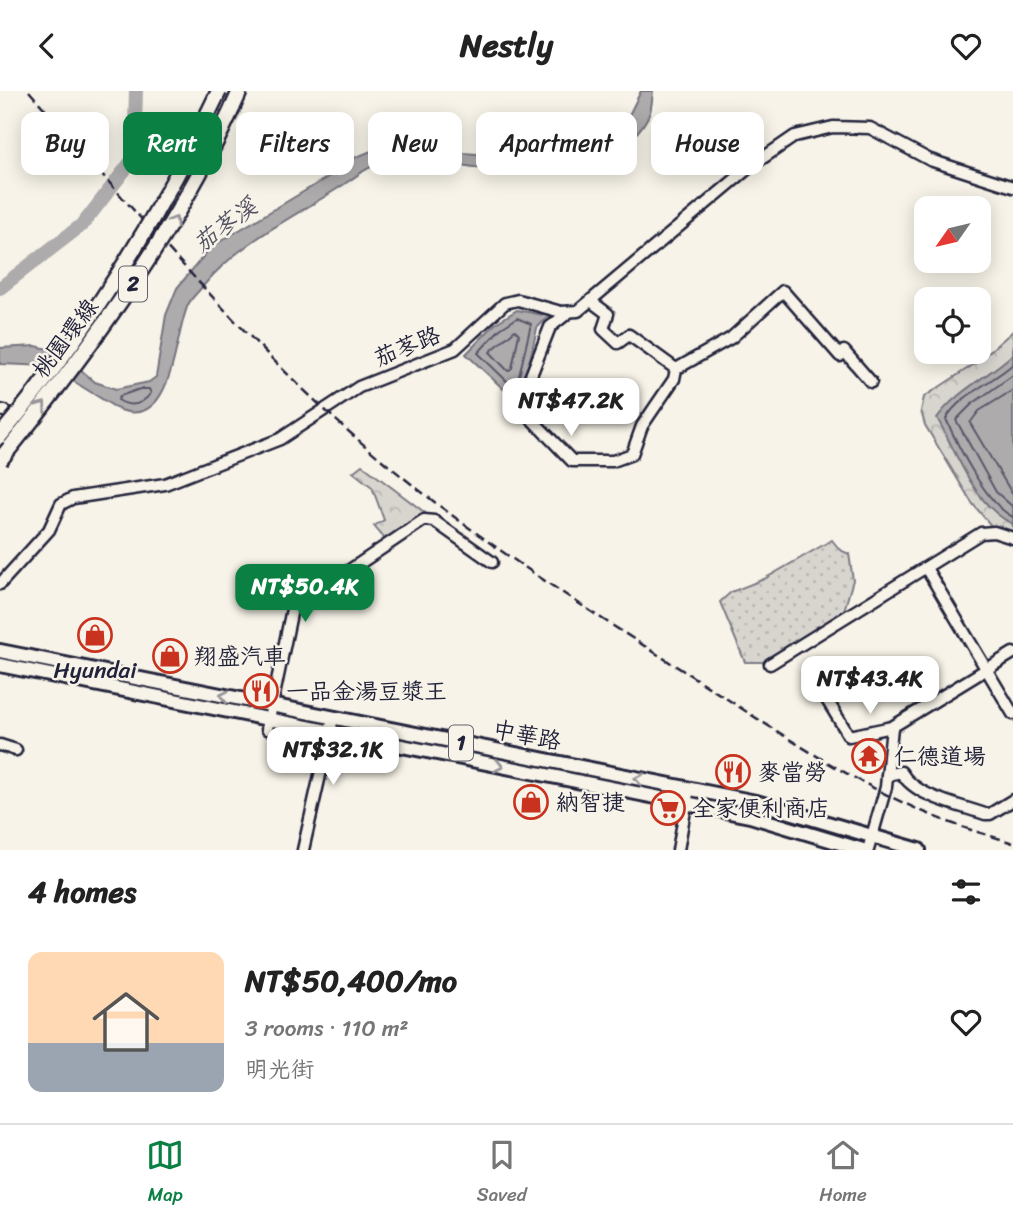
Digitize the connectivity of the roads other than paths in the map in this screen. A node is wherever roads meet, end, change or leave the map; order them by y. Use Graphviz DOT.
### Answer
graph roads {
  1 [pos="219,91"];
  2 [pos="240,91"];
  3 [pos="1013,187"];
  4 [pos="592,302"];
  5 [pos="569,312"];
  6 [pos="676,369"];
  7 [pos="871,382"];
  8 [pos="0,436"];
  9 [pos="0,460"];
  10 [pos="1013,538"];
  11 [pos="492,562"];
  12 [pos="926,568"];
  13 [pos="0,584"];
  14 [pos="0,651"];
  15 [pos="1013,653"];
  16 [pos="771,664"];
  17 [pos="0,666"];
  18 [pos="986,669"];
  19 [pos="820,682"];
  20 [pos="272,705"];
  21 [pos="1013,714"];
  22 [pos="333,718"];
  23 [pos="268,725"];
  24 [pos="892,727"];
  25 [pos="330,733"];
  26 [pos="0,745"];
  27 [pos="16,750"];
  28 [pos="887,775"];
  29 [pos="689,789"];
  30 [pos="1013,800"];
  31 [pos="686,804"];
  32 [pos="872,835"];
  33 [pos="303,850"];
  34 [pos="678,850"];
  35 [pos="865,850"];
  36 [pos="919,850"];
  1 -- 8 [label="highway, 桃園環線 / 2, bridge"];
  9 -- 2 [label="highway, 桃園環線 / 2, one-way, bridge"];
  3 -- 4 [label="street"];
  4 -- 5 [label="street"];
  4 -- 6 [label="street"];
  5 -- 6 [label="street"];
  5 -- 13 [label="street, 茄苳路"];
  6 -- 7 [label="street"];
  10 -- 12 [label="street"];
  11 -- 20 [label="street"];
  12 -- 16 [label="street"];
  12 -- 18 [label="street"];
  20 -- 14 [label="main road, 中華路 / 1, one-way"];
  15 -- 18 [label="street"];
  17 -- 23 [label="main road, 中華路 / 1"];
  18 -- 21 [label="street"];
  18 -- 24 [label="street"];
  19 -- 24 [label="street"];
  20 -- 22 [label="main road, 中華路 / 1"];
  20 -- 23 [label="street"];
  22 -- 25 [label="street"];
  29 -- 22 [label="main road, 中華路 / 1, one-way"];
  23 -- 25 [label="main road, 中華路 / 1"];
  24 -- 28 [label="street"];
  25 -- 31 [label="main road, 中華路 / 1, one-way"];
  25 -- 33 [label="street"];
  26 -- 27 [label="street"];
  28 -- 30 [label="street"];
  28 -- 32 [label="street"];
  29 -- 31 [label="street"];
  29 -- 32 [label="main road, 中華路 / 1"];
  31 -- 34 [label="street"];
  31 -- 35 [label="main road, 中華路 / 1"];
  32 -- 35 [label="street"];
  32 -- 36 [label="main road, 中華路 / 1"];
}
